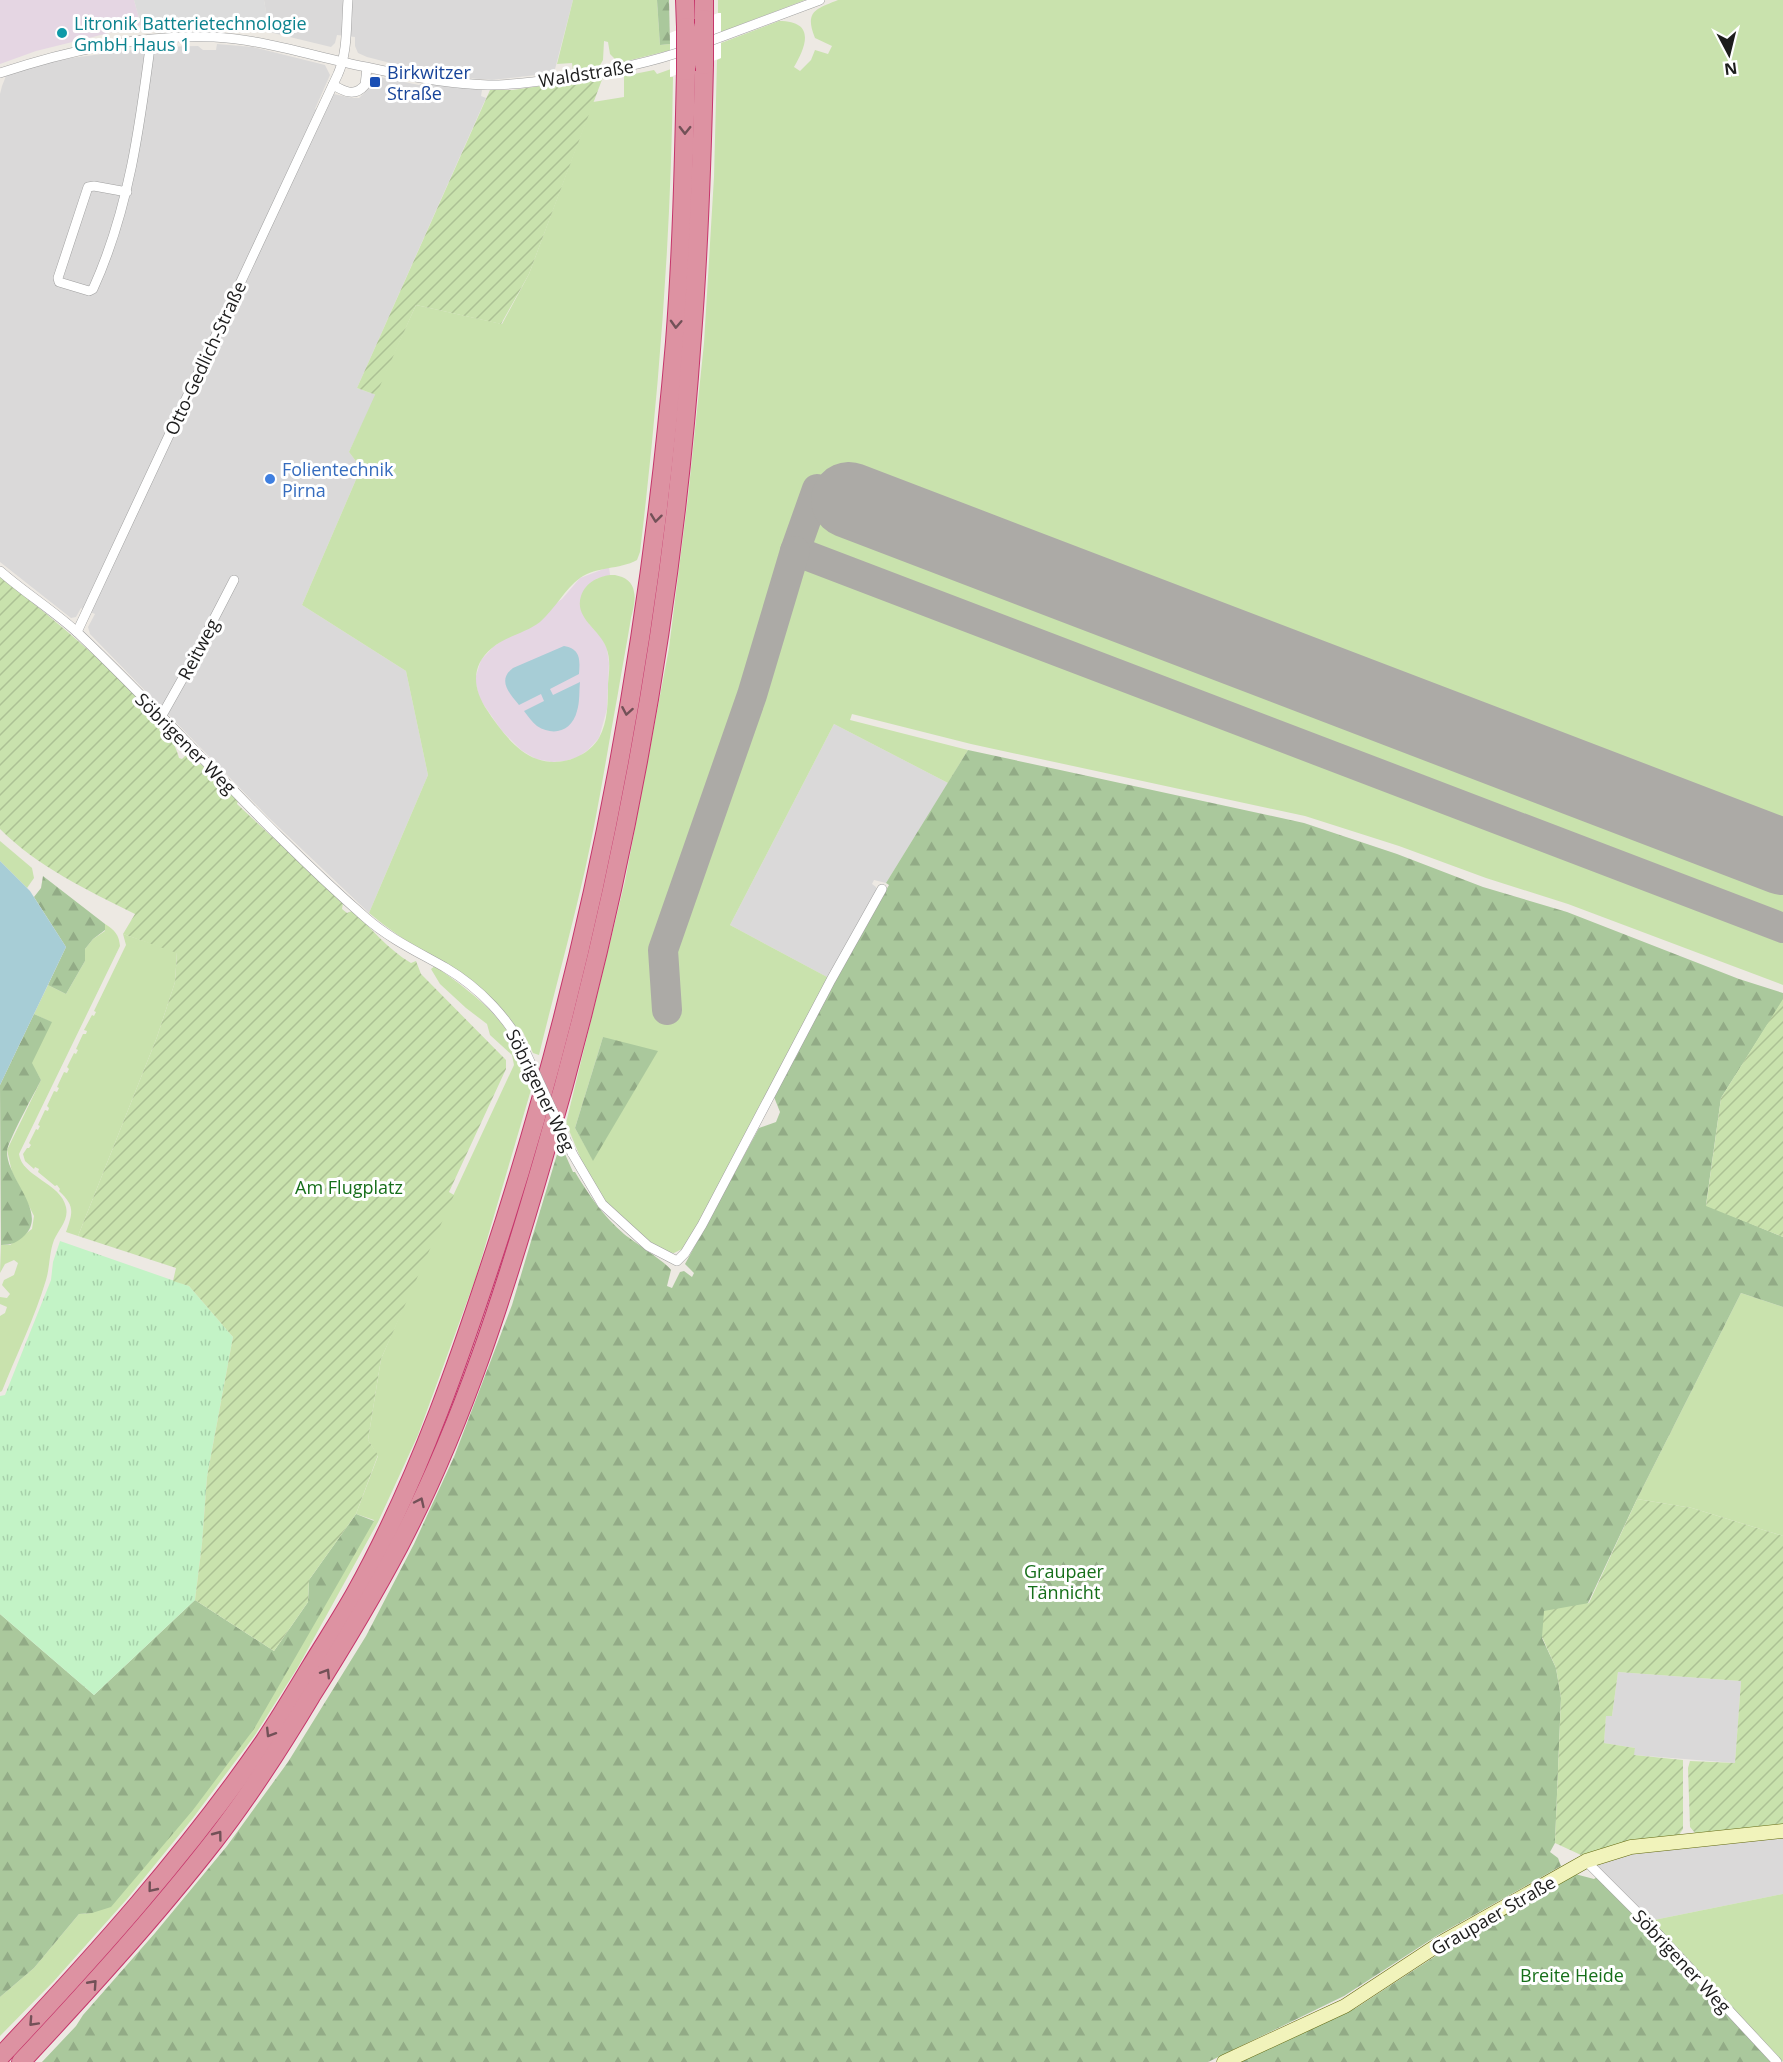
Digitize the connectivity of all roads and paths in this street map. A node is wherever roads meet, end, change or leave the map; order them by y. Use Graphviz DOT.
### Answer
graph roads {
  1 [pos="348,0"];
  2 [pos="686,0"];
  3 [pos="704,0"];
  4 [pos="820,0"];
  5 [pos="151,40"];
  6 [pos="343,63"];
  7 [pos="367,68"];
  8 [pos="0,73"];
  9 [pos="333,85"];
  10 [pos="127,192"];
  11 [pos="0,571"];
  12 [pos="234,580"];
  13 [pos="76,632"];
  14 [pos="161,717"];
  15 [pos="882,889"];
  16 [pos="1783,1831"];
  17 [pos="1586,1861"];
  18 [pos="0,2057"];
  19 [pos="21,2062"];
  20 [pos="1224,2062"];
  21 [pos="1777,2062"];
  1 -- 6 [label="street, Otto-Gedlich-Straße"];
  2 -- 18 [label="highway, one-way, bridge"];
  19 -- 3 [label="highway, one-way, bridge"];
  4 -- 7 [label="street, Waldstraße"];
  5 -- 6 [label="street"];
  5 -- 8 [label="street"];
  5 -- 10 [label="street"];
  6 -- 7 [label="street, Waldstraße"];
  6 -- 9 [label="street, Otto-Gedlich-Straße"];
  7 -- 9 [label="street"];
  9 -- 13 [label="street, Otto-Gedlich-Straße"];
  10 -- 10 [label="street"];
  11 -- 13 [label="street, Söbrigener Weg"];
  12 -- 14 [label="street, Reitweg"];
  13 -- 14 [label="street, Söbrigener Weg"];
  14 -- 15 [label="street, Söbrigener Weg, bridge"];
  16 -- 17 [label="street, Graupaer Straße"];
  17 -- 20 [label="street, Graupaer Straße"];
  17 -- 21 [label="street, Söbrigener Weg"];
}
